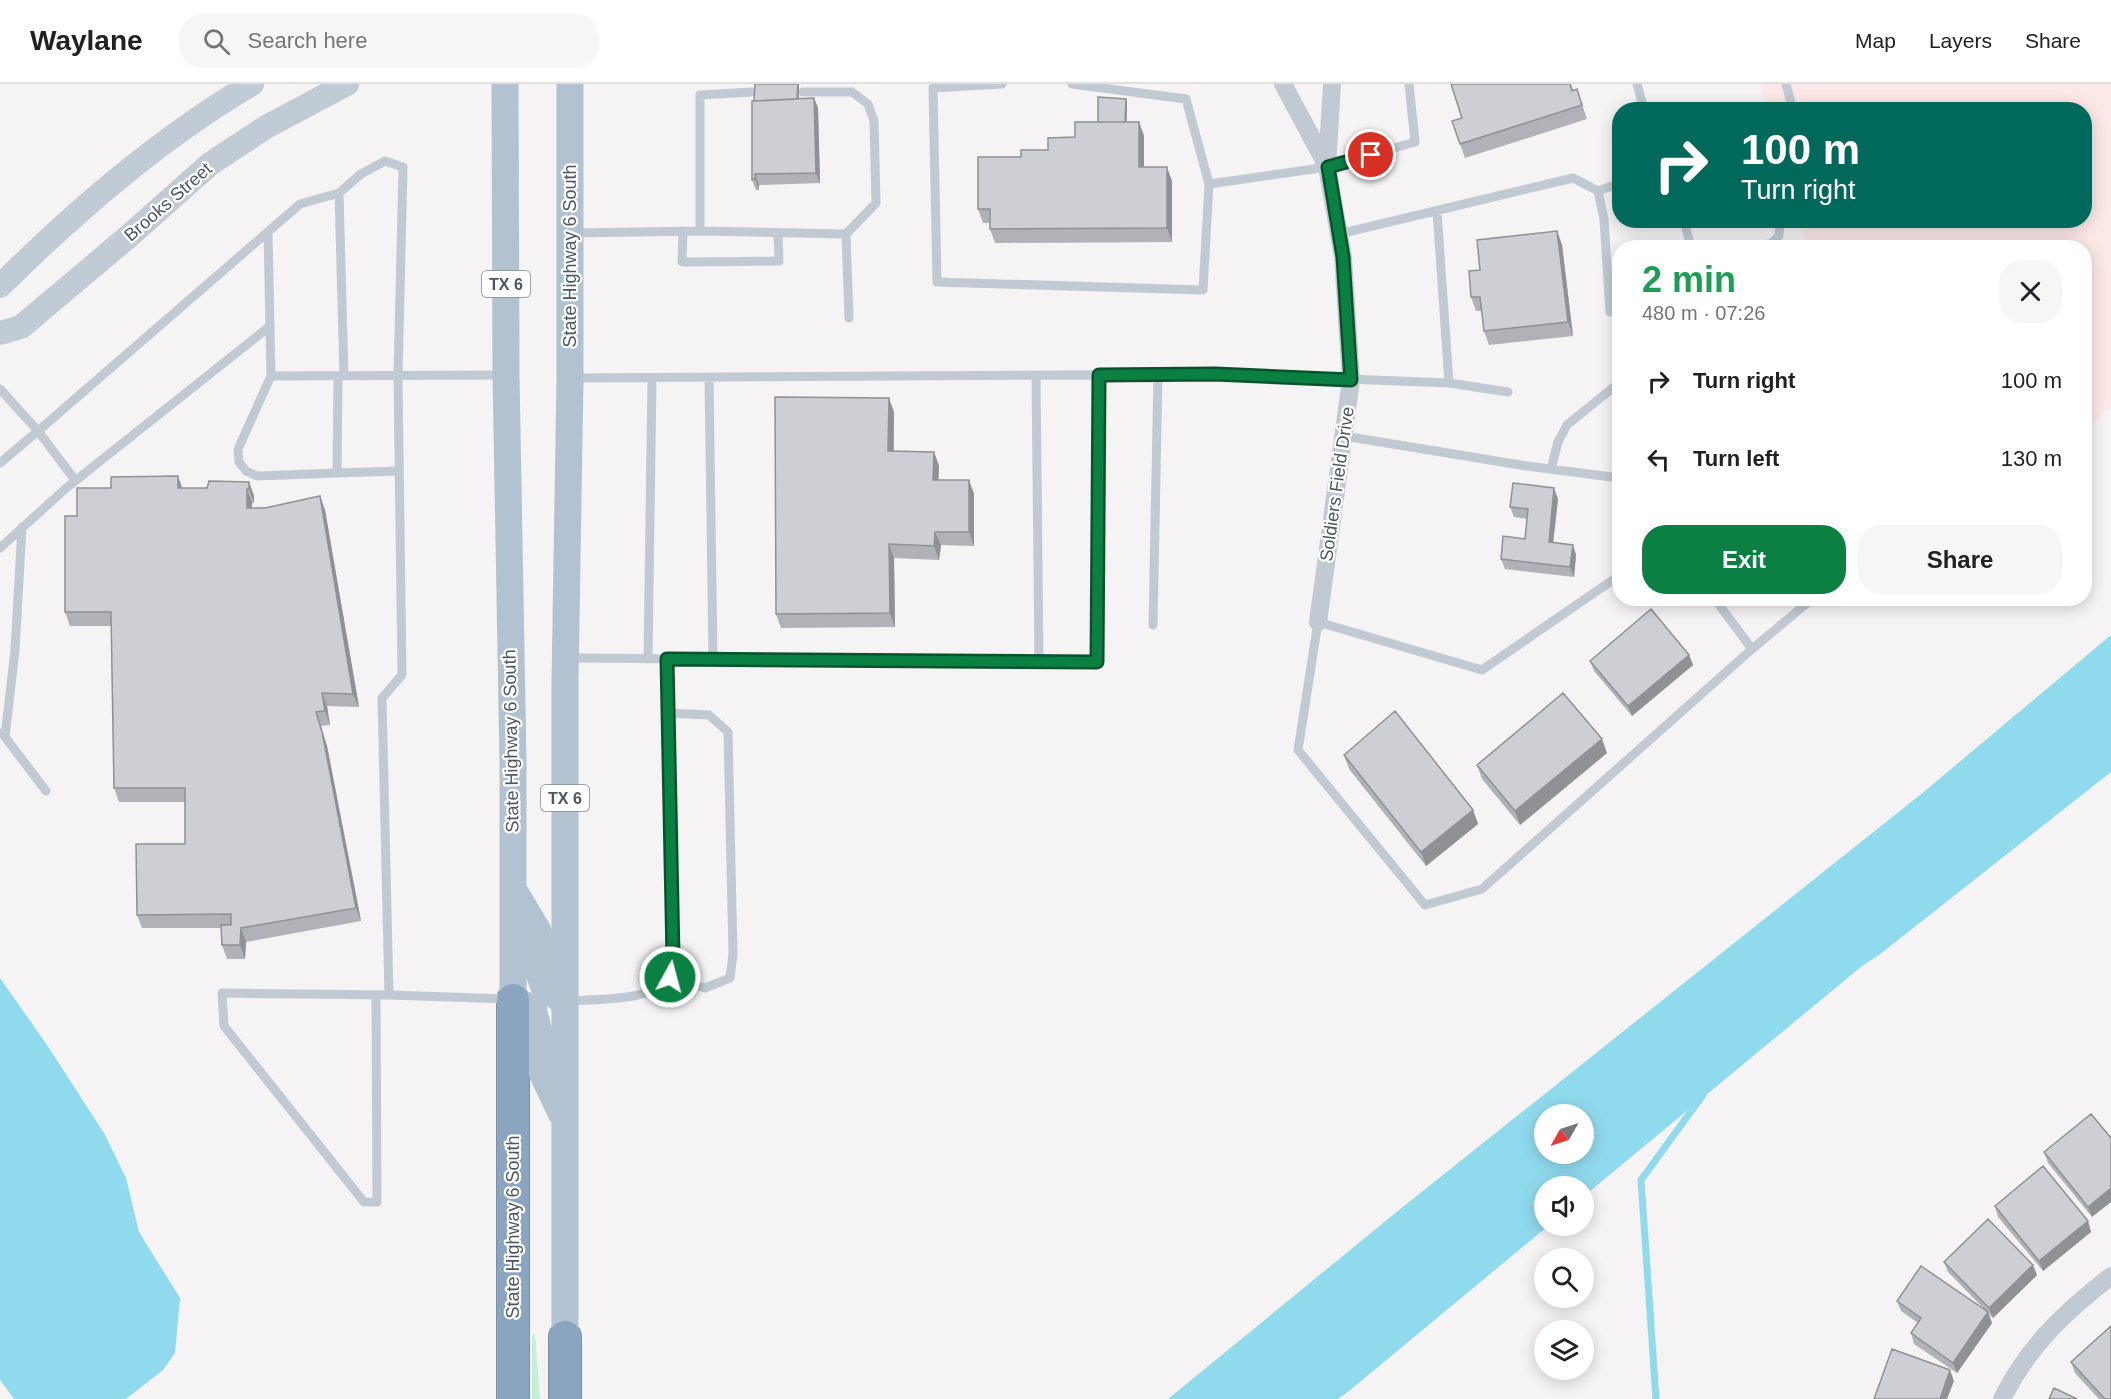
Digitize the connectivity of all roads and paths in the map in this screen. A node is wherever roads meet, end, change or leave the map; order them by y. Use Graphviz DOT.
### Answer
graph roads {
  1 [pos="252,84"];
  2 [pos="347,84"];
  3 [pos="505,84"];
  4 [pos="570,84"];
  5 [pos="1002,84"];
  6 [pos="1072,84"];
  7 [pos="1283,84"];
  8 [pos="1332,84"];
  9 [pos="1409,84"];
  10 [pos="1637,84"];
  11 [pos="1786,84"];
  12 [pos="852,88"];
  13 [pos="752,92"];
  14 [pos="803,92"];
  15 [pos="1642,102"];
  16 [pos="1791,102"];
  17 [pos="1328,167"];
  18 [pos="1209,184"];
  19 [pos="1612,186"];
  20 [pos="1598,191"];
  21 [pos="339,193"];
  22 [pos="1437,211"];
  23 [pos="684,231"];
  24 [pos="700,231"];
  25 [pos="268,232"];
  26 [pos="570,233"];
  27 [pos="778,234"];
  28 [pos="846,234"];
  29 [pos="1339,234"];
  30 [pos="0,286"];
  31 [pos="1610,312"];
  32 [pos="849,318"];
  33 [pos="270,326"];
  34 [pos="0,333"];
  35 [pos="506,375"];
  36 [pos="1036,375"];
  37 [pos="1099,375"];
  38 [pos="1158,375"];
  39 [pos="271,376"];
  40 [pos="341,376"];
  41 [pos="398,377"];
  42 [pos="570,378"];
  43 [pos="652,378"];
  44 [pos="709,378"];
  45 [pos="1351,380"];
  46 [pos="1449,383"];
  47 [pos="1612,388"];
  48 [pos="0,389"];
  49 [pos="1508,392"];
  50 [pos="38,431"];
  51 [pos="1344,436"];
  52 [pos="0,462"];
  53 [pos="1551,469"];
  54 [pos="399,471"];
  55 [pos="337,473"];
  56 [pos="1612,477"];
  57 [pos="75,480"];
  58 [pos="22,527"];
  59 [pos="0,548"];
  60 [pos="1612,581"];
  61 [pos="1720,606"];
  62 [pos="1803,606"];
  63 [pos="1318,622"];
  64 [pos="1154,626"];
  65 [pos="1752,649"];
  66 [pos="565,658"];
  67 [pos="648,659"];
  68 [pos="667,659"];
  69 [pos="713,659"];
  70 [pos="1039,662"];
  71 [pos="668,713"];
  72 [pos="2,734"];
  73 [pos="46,791"];
  74 [pos="513,888"];
  75 [pos="670,977"];
  76 [pos="376,995"];
  77 [pos="389,995"];
  78 [pos="513,1000"];
  79 [pos="564,1002"];
  80 [pos="565,1120"];
  81 [pos="2111,1276"];
  82 [pos="565,1337"];
  83 [pos="513,1399"];
  84 [pos="565,1399"];
  85 [pos="2002,1399"];
  1 -- 30 [label="main road"];
  2 -- 34 [label="main road, Brooks Street"];
  3 -- 35 [label="main road, State Highway 6 South / TX 6"];
  4 -- 26 [label="main road, State Highway 6 South / TX 6"];
  5 -- 18 [label="lane"];
  6 -- 18 [label="lane"];
  7 -- 17 [label="street, Soldiers Field Drive"];
  8 -- 17 [label="street, Soldiers Field Drive"];
  9 -- 17 [label="lane"];
  10 -- 15 [label="lane"];
  11 -- 16 [label="lane"];
  12 -- 14 [label="lane"];
  12 -- 28 [label="lane"];
  13 -- 24 [label="lane"];
  17 -- 18 [label="lane"];
  17 -- 29 [label="street, Soldiers Field Drive"];
  19 -- 20 [label="lane"];
  20 -- 22 [label="lane"];
  20 -- 31 [label="lane"];
  21 -- 25 [label="lane"];
  21 -- 40 [label="lane"];
  21 -- 41 [label="lane"];
  22 -- 29 [label="lane"];
  22 -- 46 [label="lane"];
  23 -- 24 [label="lane"];
  23 -- 26 [label="lane"];
  23 -- 27 [label="lane"];
  24 -- 27 [label="lane"];
  25 -- 33 [label="lane"];
  25 -- 50 [label="lane"];
  26 -- 42 [label="main road, State Highway 6 South / TX 6"];
  27 -- 28 [label="lane"];
  28 -- 32 [label="lane"];
  29 -- 45 [label="street, Soldiers Field Drive"];
  33 -- 39 [label="lane"];
  33 -- 57 [label="lane"];
  35 -- 41 [label="lane"];
  35 -- 74 [label="main road, State Highway 6 South / TX 6"];
  36 -- 37 [label="lane"];
  36 -- 44 [label="lane"];
  36 -- 70 [label="lane"];
  37 -- 38 [label="lane"];
  37 -- 70 [label="lane"];
  38 -- 45 [label="lane"];
  38 -- 64 [label="lane"];
  39 -- 40 [label="lane"];
  39 -- 55 [label="lane"];
  40 -- 41 [label="lane"];
  40 -- 55 [label="lane"];
  41 -- 54 [label="lane"];
  42 -- 43 [label="lane"];
  42 -- 66 [label="main road, State Highway 6 South / TX 6"];
  43 -- 44 [label="lane"];
  43 -- 67 [label="lane"];
  44 -- 69 [label="lane"];
  45 -- 46 [label="lane"];
  45 -- 51 [label="street, Soldiers Field Drive"];
  46 -- 49 [label="lane"];
  47 -- 53 [label="lane"];
  48 -- 50 [label="lane"];
  50 -- 52 [label="lane"];
  50 -- 57 [label="lane"];
  51 -- 53 [label="lane"];
  51 -- 63 [label="street, Soldiers Field Drive"];
  53 -- 56 [label="lane"];
  54 -- 55 [label="lane"];
  54 -- 77 [label="lane"];
  57 -- 58 [label="lane"];
  58 -- 59 [label="lane"];
  58 -- 72 [label="lane"];
  60 -- 63 [label="lane"];
  61 -- 65 [label="lane"];
  62 -- 65 [label="lane"];
  63 -- 65 [label="lane"];
  66 -- 67 [label="lane"];
  66 -- 79 [label="main road, State Highway 6 South / TX 6"];
  67 -- 68 [label="lane"];
  68 -- 69 [label="lane"];
  68 -- 71 [label="lane"];
  69 -- 70 [label="lane"];
  71 -- 75 [label="lane"];
  71 -- 75 [label="lane"];
  72 -- 73 [label="lane"];
  74 -- 78 [label="main road, State Highway 6 South / TX 6"];
  74 -- 79 [label="main road"];
  75 -- 79 [label="lane"];
  76 -- 76 [label="lane"];
  76 -- 77 [label="lane"];
  77 -- 78 [label="lane"];
  78 -- 80 [label="main road"];
  78 -- 83 [label="highway, State Highway 6 South / TX 6"];
  79 -- 80 [label="main road, State Highway 6 South / TX 6"];
  80 -- 82 [label="main road, State Highway 6 South / TX 6"];
  81 -- 85 [label="street"];
  82 -- 84 [label="highway, State Highway 6 South / TX 6"];
}
